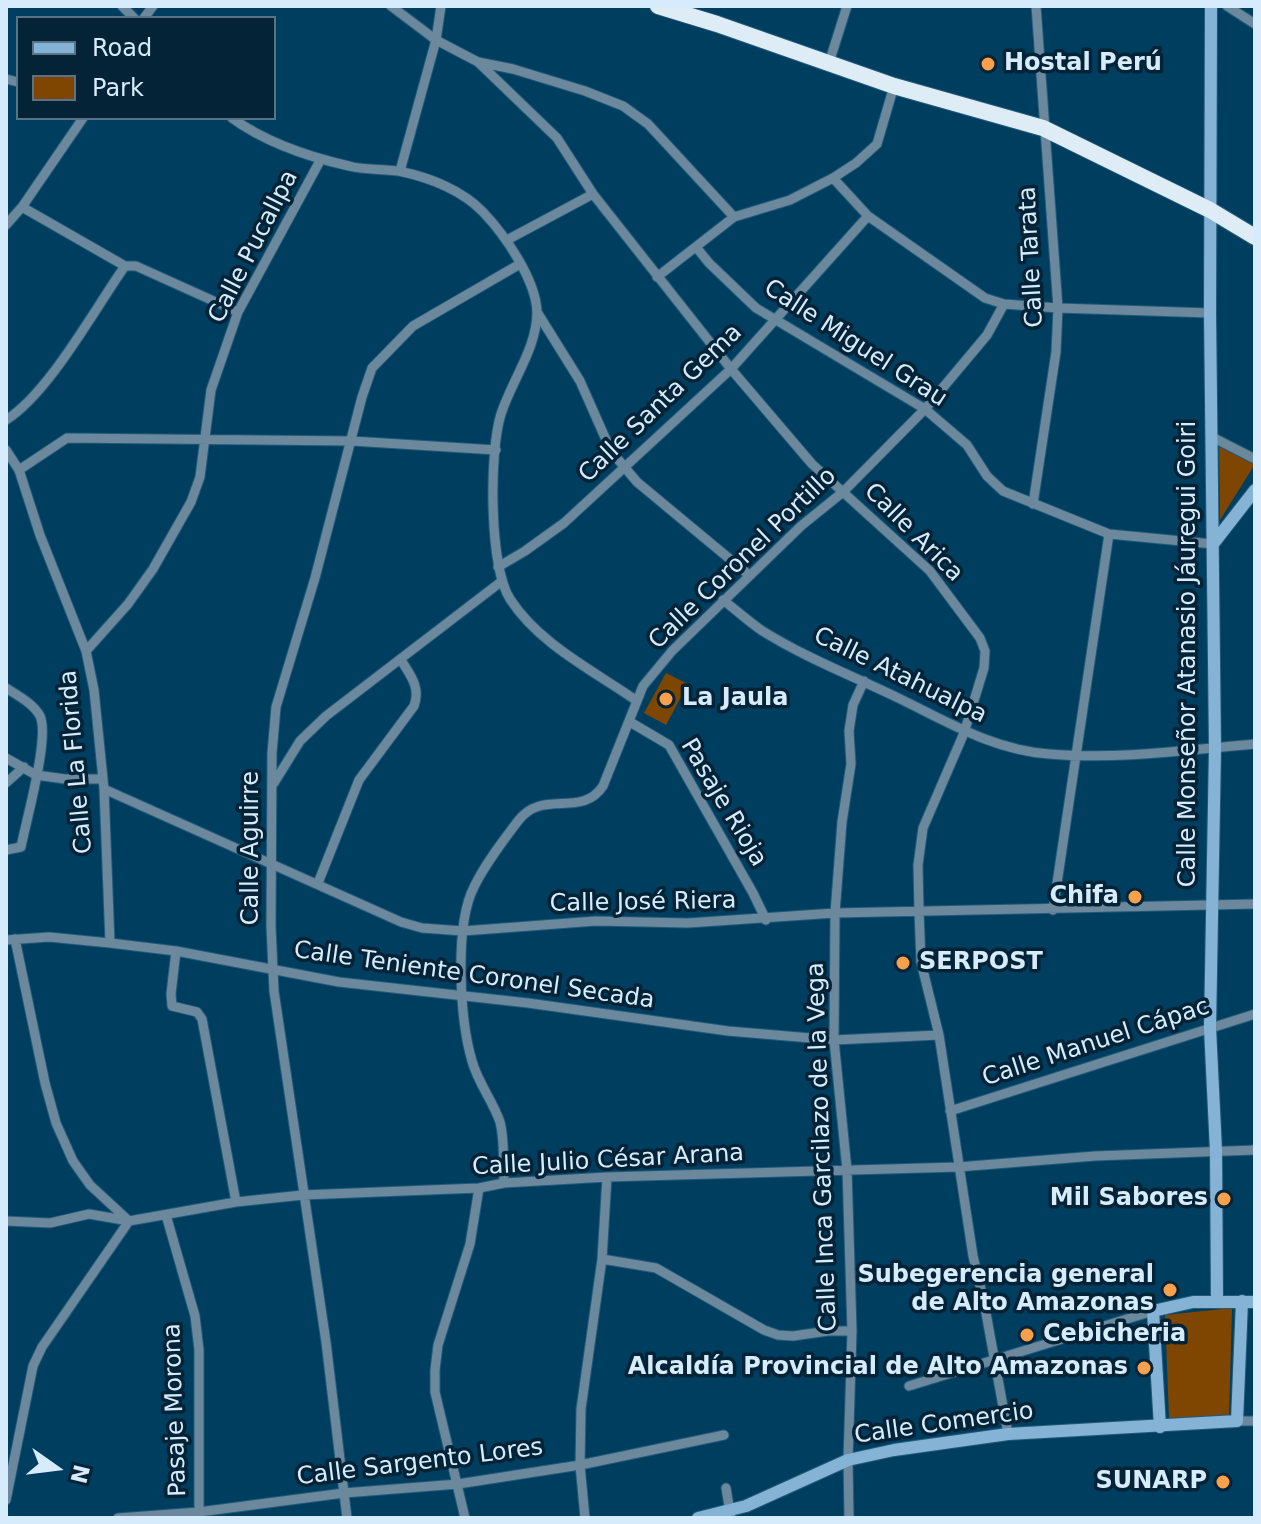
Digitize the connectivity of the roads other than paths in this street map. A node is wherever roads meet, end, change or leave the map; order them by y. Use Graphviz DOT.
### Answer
graph roads {
  1 [pos="391,6"];
  2 [pos="441,6"];
  3 [pos="658,6"];
  4 [pos="847,6"];
  5 [pos="1036,6"];
  6 [pos="1211,6"];
  7 [pos="1227,6"];
  8 [pos="1255,24"];
  9 [pos="436,40"];
  10 [pos="478,62"];
  11 [pos="829,63"];
  12 [pos="894,86"];
  13 [pos="82,120"];
  14 [pos="235,120"];
  15 [pos="1043,128"];
  16 [pos="321,159"];
  17 [pos="400,171"];
  18 [pos="833,178"];
  19 [pos="593,194"];
  20 [pos="22,207"];
  21 [pos="1210,210"];
  22 [pos="868,216"];
  23 [pos="734,217"];
  24 [pos="6,225"];
  25 [pos="1255,237"];
  26 [pos="507,240"];
  27 [pos="696,247"];
  28 [pos="520,264"];
  29 [pos="125,266"];
  30 [pos="657,277"];
  31 [pos="1004,304"];
  32 [pos="1058,308"];
  33 [pos="238,312"];
  34 [pos="537,312"];
  35 [pos="1210,313"];
  36 [pos="777,320"];
  37 [pos="731,369"];
  38 [pos="925,409"];
  39 [pos="6,420"];
  40 [pos="1212,437"];
  41 [pos="206,438"];
  42 [pos="352,441"];
  43 [pos="6,450"];
  44 [pos="496,450"];
  45 [pos="1255,459"];
  46 [pos="624,468"];
  47 [pos="19,470"];
  48 [pos="1255,490"];
  49 [pos="843,492"];
  50 [pos="1033,504"];
  51 [pos="1109,534"];
  52 [pos="1213,544"];
  53 [pos="498,567"];
  54 [pos="749,575"];
  55 [pos="502,581"];
  56 [pos="723,600"];
  57 [pos="86,651"];
  58 [pos="401,660"];
  59 [pos="864,681"];
  60 [pos="6,688"];
  61 [pos="637,701"];
  62 [pos="630,722"];
  63 [pos="964,733"];
  64 [pos="1255,744"];
  65 [pos="1215,748"];
  66 [pos="1077,754"];
  67 [pos="6,758"];
  68 [pos="24,767"];
  69 [pos="36,775"];
  70 [pos="6,783"];
  71 [pos="103,784"];
  72 [pos="272,786"];
  73 [pos="6,850"];
  74 [pos="273,865"];
  75 [pos="318,883"];
  76 [pos="1211,904"];
  77 [pos="1255,904"];
  78 [pos="1053,910"];
  79 [pos="919,911"];
  80 [pos="835,913"];
  81 [pos="766,920"];
  82 [pos="463,931"];
  83 [pos="10,940"];
  84 [pos="110,943"];
  85 [pos="176,951"];
  86 [pos="273,968"];
  87 [pos="462,996"];
  88 [pos="1255,1014"];
  89 [pos="1210,1028"];
  90 [pos="939,1035"];
  91 [pos="834,1040"];
  92 [pos="950,1111"];
  93 [pos="1255,1150"];
  94 [pos="1216,1151"];
  95 [pos="958,1167"];
  96 [pos="847,1170"];
  97 [pos="607,1177"];
  98 [pos="504,1183"];
  99 [pos="479,1188"];
  100 [pos="303,1195"];
  101 [pos="236,1202"];
  102 [pos="166,1215"];
  103 [pos="6,1221"];
  104 [pos="129,1221"];
  105 [pos="602,1259"];
  106 [pos="1217,1301"];
  107 [pos="1248,1301"];
  108 [pos="1153,1311"];
  109 [pos="852,1331"];
  110 [pos="994,1360"];
  111 [pos="909,1386"];
  112 [pos="1237,1421"];
  113 [pos="1255,1421"];
  114 [pos="1160,1427"];
  115 [pos="1008,1434"];
  116 [pos="724,1435"];
  117 [pos="848,1460"];
  118 [pos="580,1465"];
  119 [pos="458,1484"];
  120 [pos="726,1488"];
  121 [pos="344,1493"];
  122 [pos="6,1500"];
  123 [pos="199,1512"];
  124 [pos="730,1515"];
  125 [pos="118,1518"];
  126 [pos="347,1518"];
  127 [pos="465,1518"];
  128 [pos="585,1518"];
  129 [pos="698,1518"];
  130 [pos="849,1518"];
  1 -- 9 [label="street, Calle Arica"];
  2 -- 9 [label="street"];
  3 -- 11 [label="highway"];
  4 -- 11 [label="street"];
  5 -- 15 [label="street, Calle Tarata"];
  6 -- 21 [label="street, Calle Monseñor Atanasio Jáuregui Goiri"];
  7 -- 8 [label="street"];
  9 -- 10 [label="street, Calle Arica"];
  9 -- 17 [label="street"];
  10 -- 19 [label="street, Calle Arica"];
  10 -- 23 [label="street"];
  11 -- 12 [label="highway"];
  12 -- 15 [label="highway"];
  12 -- 18 [label="street"];
  13 -- 20 [label="street"];
  14 -- 16 [label="street"];
  15 -- 21 [label="highway"];
  15 -- 32 [label="street, Calle Tarata"];
  16 -- 17 [label="street"];
  16 -- 33 [label="street, Calle Pucallpa"];
  17 -- 26 [label="street"];
  18 -- 22 [label="street"];
  18 -- 23 [label="street"];
  19 -- 26 [label="street"];
  19 -- 30 [label="street, Calle Arica"];
  20 -- 24 [label="street"];
  20 -- 29 [label="street"];
  21 -- 25 [label="highway"];
  21 -- 35 [label="street, Calle Monseñor Atanasio Jáuregui Goiri"];
  22 -- 31 [label="street"];
  22 -- 36 [label="street, Calle Santa Gema"];
  23 -- 27 [label="street"];
  26 -- 28 [label="street"];
  27 -- 30 [label="street"];
  27 -- 36 [label="street, Calle Miguel Grau"];
  28 -- 34 [label="street"];
  28 -- 42 [label="street, Calle Aguirre"];
  29 -- 33 [label="street"];
  29 -- 39 [label="street"];
  30 -- 37 [label="street, Calle Arica"];
  31 -- 32 [label="street"];
  31 -- 38 [label="street, Calle Coronel Portillo"];
  32 -- 35 [label="street"];
  32 -- 50 [label="street, Calle Tarata"];
  33 -- 41 [label="street, Calle Pucallpa"];
  34 -- 44 [label="street"];
  34 -- 46 [label="street"];
  35 -- 40 [label="street, Calle Monseñor Atanasio Jáuregui Goiri"];
  36 -- 37 [label="street, Calle Santa Gema"];
  36 -- 38 [label="street, Calle Miguel Grau"];
  37 -- 46 [label="street, Calle Santa Gema"];
  37 -- 49 [label="street, Calle Arica"];
  38 -- 49 [label="street, Calle Coronel Portillo"];
  38 -- 50 [label="street, Calle Miguel Grau"];
  40 -- 45 [label="street"];
  40 -- 52 [label="street, Calle Monseñor Atanasio Jáuregui Goiri"];
  41 -- 42 [label="street"];
  41 -- 47 [label="street"];
  41 -- 57 [label="street, Calle Pucallpa"];
  42 -- 44 [label="street"];
  42 -- 72 [label="street, Calle Aguirre"];
  43 -- 47 [label="street, Calle La Florida"];
  44 -- 53 [label="street"];
  46 -- 53 [label="street, Calle Santa Gema"];
  46 -- 54 [label="street"];
  47 -- 57 [label="street, Calle La Florida"];
  48 -- 52 [label="street"];
  49 -- 54 [label="street, Calle Coronel Portillo"];
  49 -- 63 [label="street, Calle Arica"];
  50 -- 51 [label="street, Calle Miguel Grau"];
  51 -- 52 [label="street, Calle Miguel Grau"];
  51 -- 66 [label="street"];
  52 -- 65 [label="street, Calle Monseñor Atanasio Jáuregui Goiri"];
  53 -- 55 [label="street"];
  54 -- 56 [label="street, Calle Coronel Portillo"];
  55 -- 58 [label="street"];
  55 -- 61 [label="street"];
  56 -- 59 [label="street, Calle Atahualpa"];
  56 -- 61 [label="street, Calle Coronel Portillo"];
  57 -- 71 [label="street, Calle La Florida"];
  58 -- 72 [label="street"];
  58 -- 75 [label="street"];
  59 -- 63 [label="street, Calle Atahualpa"];
  59 -- 80 [label="street, Calle Inca Garcilazo de la Vega"];
  60 -- 69 [label="street"];
  61 -- 62 [label="street, Calle Coronel Portillo"];
  62 -- 81 [label="street, Pasaje Rioja"];
  62 -- 82 [label="street, Calle Coronel Portillo"];
  63 -- 66 [label="street, Calle Atahualpa"];
  63 -- 79 [label="street, Calle Arica"];
  64 -- 65 [label="street, Calle Atahualpa"];
  65 -- 66 [label="street, Calle Atahualpa"];
  65 -- 76 [label="street, Calle Monseñor Atanasio Jáuregui Goiri"];
  66 -- 78 [label="street"];
  67 -- 68 [label="street"];
  68 -- 69 [label="street"];
  68 -- 70 [label="street"];
  69 -- 71 [label="street"];
  69 -- 73 [label="street"];
  71 -- 74 [label="street, Calle José Riera"];
  71 -- 84 [label="street, Calle La Florida"];
  72 -- 74 [label="street, Calle Aguirre"];
  74 -- 75 [label="street, Calle José Riera"];
  74 -- 86 [label="street, Calle Aguirre"];
  75 -- 82 [label="street, Calle José Riera"];
  76 -- 77 [label="street, Calle José Riera"];
  76 -- 78 [label="street, Calle José Riera"];
  76 -- 89 [label="street, Calle Monseñor Atanasio Jáuregui Goiri"];
  78 -- 79 [label="street, Calle José Riera"];
  79 -- 80 [label="street, Calle José Riera"];
  79 -- 90 [label="street, Calle Arica"];
  80 -- 81 [label="street, Calle José Riera"];
  80 -- 91 [label="street, Calle Inca Garcilazo de la Vega"];
  81 -- 82 [label="street, Calle José Riera"];
  82 -- 87 [label="street, Calle Coronel Portillo"];
  83 -- 84 [label="street, Calle Teniente Coronel Secada"];
  83 -- 104 [label="street"];
  84 -- 85 [label="street, Calle Teniente Coronel Secada"];
  85 -- 86 [label="street, Calle Teniente Coronel Secada"];
  85 -- 101 [label="street"];
  86 -- 87 [label="street, Calle Teniente Coronel Secada"];
  86 -- 100 [label="street, Calle Aguirre"];
  87 -- 91 [label="street, Calle Teniente Coronel Secada"];
  87 -- 98 [label="street, Calle Coronel Portillo"];
  88 -- 89 [label="street, Calle Manuel Cápac"];
  89 -- 92 [label="street, Calle Manuel Cápac"];
  89 -- 94 [label="street, Calle Monseñor Atanasio Jáuregui Goiri"];
  90 -- 91 [label="street, Calle Teniente Coronel Secada"];
  90 -- 92 [label="street, Calle Arica"];
  91 -- 96 [label="street, Calle Inca Garcilazo de la Vega"];
  92 -- 95 [label="street, Calle Arica"];
  93 -- 94 [label="street, Calle Julio César Arana"];
  94 -- 95 [label="street, Calle Julio César Arana"];
  94 -- 106 [label="street, Calle Monseñor Atanasio Jáuregui Goiri"];
  95 -- 96 [label="street, Calle Julio César Arana"];
  95 -- 110 [label="street, Calle Arica"];
  96 -- 97 [label="street, Calle Julio César Arana"];
  96 -- 109 [label="street, Calle Inca Garcilazo de la Vega"];
  97 -- 98 [label="street, Calle Julio César Arana"];
  97 -- 105 [label="street"];
  98 -- 99 [label="street, Calle Julio César Arana"];
  99 -- 100 [label="street, Calle Julio César Arana"];
  99 -- 119 [label="street"];
  100 -- 101 [label="street, Calle Julio César Arana"];
  100 -- 121 [label="street, Calle Aguirre"];
  101 -- 102 [label="street, Calle Julio César Arana"];
  102 -- 104 [label="street, Calle Julio César Arana"];
  102 -- 123 [label="street, Pasaje Morona"];
  103 -- 104 [label="street, Calle Julio César Arana"];
  104 -- 122 [label="street"];
  105 -- 109 [label="street"];
  105 -- 118 [label="street"];
  106 -- 107 [label="street"];
  106 -- 108 [label="street"];
  107 -- 112 [label="street"];
  108 -- 110 [label="street"];
  108 -- 114 [label="street"];
  109 -- 117 [label="street, Calle Inca Garcilazo de la Vega"];
  110 -- 111 [label="street"];
  110 -- 115 [label="street, Calle Arica"];
  112 -- 113 [label="street"];
  112 -- 114 [label="street, Calle Comercio"];
  114 -- 115 [label="street, Calle Comercio"];
  115 -- 117 [label="street, Calle Comercio"];
  116 -- 118 [label="street, Calle Sargento Lores"];
  117 -- 124 [label="street, Calle Comercio"];
  117 -- 130 [label="street, Calle Inca Garcilazo de la Vega"];
  118 -- 119 [label="street, Calle Sargento Lores"];
  118 -- 128 [label="street"];
  119 -- 121 [label="street, Calle Sargento Lores"];
  119 -- 127 [label="street"];
  120 -- 124 [label="street"];
  121 -- 123 [label="street, Calle Sargento Lores"];
  121 -- 126 [label="street, Calle Aguirre"];
  123 -- 125 [label="street, Calle Sargento Lores"];
  124 -- 129 [label="street, Calle Comercio"];
}
